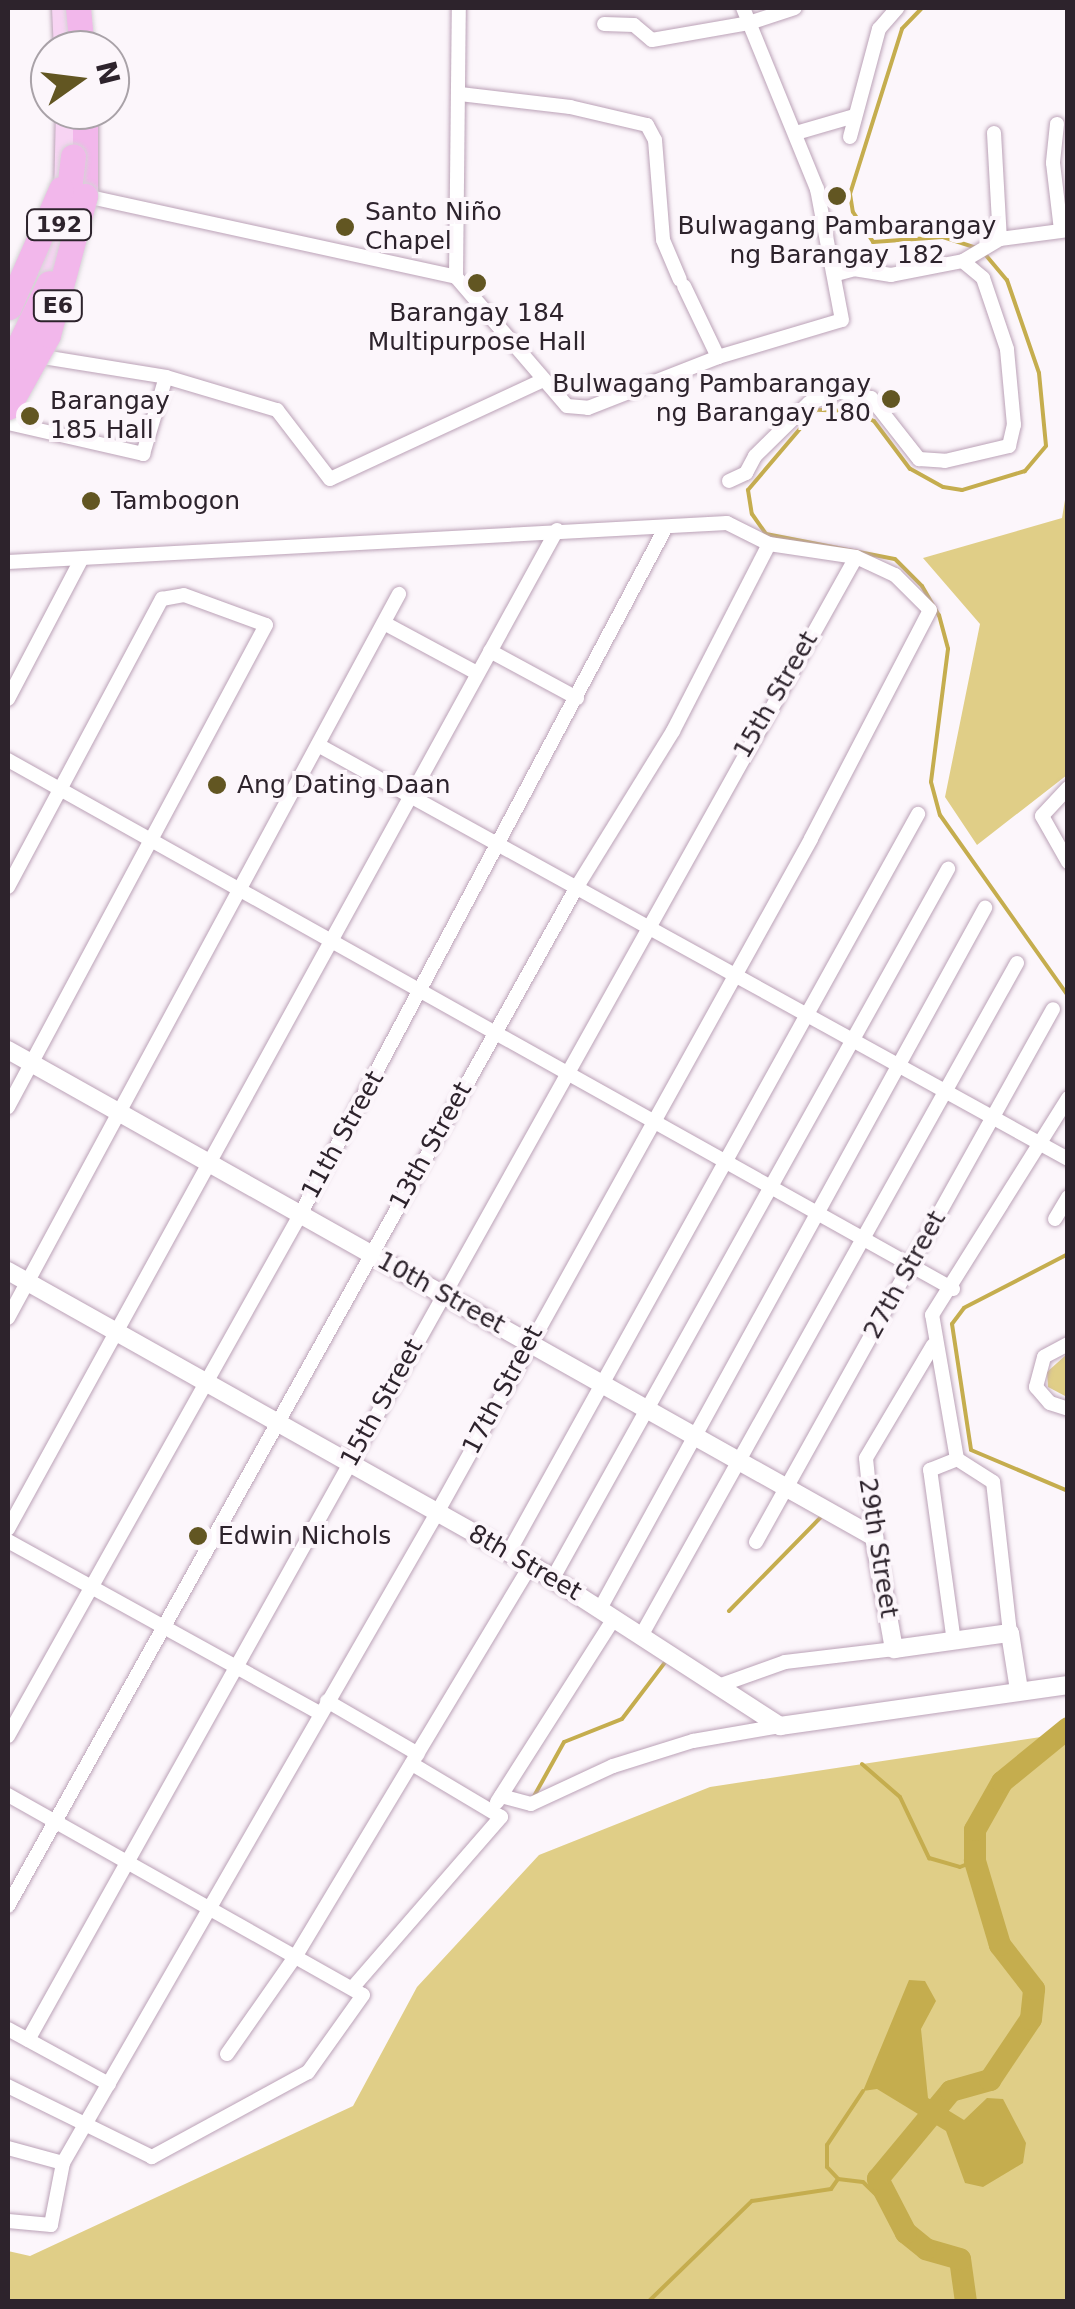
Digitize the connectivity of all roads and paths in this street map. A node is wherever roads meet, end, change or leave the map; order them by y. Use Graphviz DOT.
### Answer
graph roads {
  1 [pos="459,8"];
  2 [pos="743,8"];
  3 [pos="795,8"];
  4 [pos="887,10"];
  5 [pos="749,23"];
  6 [pos="604,24"];
  7 [pos="460,94"];
  8 [pos="854,116"];
  9 [pos="1057,124"];
  10 [pos="68,130"];
  11 [pos="71,130"];
  12 [pos="88,130"];
  13 [pos="89,130"];
  14 [pos="994,133"];
  15 [pos="796,134"];
  16 [pos="850,136"];
  17 [pos="73,156"];
  18 [pos="90,197"];
  19 [pos="1064,230"];
  20 [pos="1000,239"];
  21 [pos="965,259"];
  22 [pos="836,274"];
  23 [pos="456,277"];
  24 [pos="8,310"];
  25 [pos="22,334"];
  26 [pos="41,351"];
  27 [pos="8,357"];
  28 [pos="718,357"];
  29 [pos="8,368"];
  30 [pos="166,377"];
  31 [pos="543,380"];
  32 [pos="8,403"];
  33 [pos="8,423"];
  34 [pos="729,481"];
  35 [pos="666,527"];
  36 [pos="558,530"];
  37 [pos="769,544"];
  38 [pos="856,557"];
  39 [pos="81,560"];
  40 [pos="8,562"];
  41 [pos="399,594"];
  42 [pos="384,623"];
  43 [pos="490,651"];
  44 [pos="477,674"];
  45 [pos="577,698"];
  46 [pos="8,699"];
  47 [pos="318,745"];
  48 [pos="8,760"];
  49 [pos="1068,788"];
  50 [pos="62,790"];
  51 [pos="414,795"];
  52 [pos="918,814"];
  53 [pos="154,842"];
  54 [pos="501,842"];
  55 [pos="1068,862"];
  56 [pos="948,869"];
  57 [pos="578,885"];
  58 [pos="8,887"];
  59 [pos="240,889"];
  60 [pos="985,908"];
  61 [pos="648,924"];
  62 [pos="329,936"];
  63 [pos="1017,963"];
  64 [pos="734,973"];
  65 [pos="422,990"];
  66 [pos="1054,1009"];
  67 [pos="807,1014"];
  68 [pos="494,1033"];
  69 [pos="854,1040"];
  70 [pos="8,1050"];
  71 [pos="32,1064"];
  72 [pos="901,1066"];
  73 [pos="568,1074"];
  74 [pos="947,1092"];
  75 [pos="1068,1098"];
  76 [pos="8,1107"];
  77 [pos="120,1112"];
  78 [pos="994,1118"];
  79 [pos="650,1121"];
  80 [pos="1040,1144"];
  81 [pos="1068,1160"];
  82 [pos="208,1162"];
  83 [pos="725,1162"];
  84 [pos="772,1189"];
  85 [pos="1068,1197"];
  86 [pos="818,1214"];
  87 [pos="300,1215"];
  88 [pos="1055,1219"];
  89 [pos="864,1241"];
  90 [pos="371,1254"];
  91 [pos="910,1266"];
  92 [pos="8,1271"];
  93 [pos="28,1281"];
  94 [pos="952,1289"];
  95 [pos="442,1294"];
  96 [pos="8,1318"];
  97 [pos="116,1331"];
  98 [pos="529,1342"];
  99 [pos="1068,1344"];
  100 [pos="932,1345"];
  101 [pos="206,1382"];
  102 [pos="602,1384"];
  103 [pos="1068,1409"];
  104 [pos="650,1410"];
  105 [pos="278,1421"];
  106 [pos="694,1435"];
  107 [pos="957,1459"];
  108 [pos="741,1461"];
  109 [pos="349,1463"];
  110 [pos="786,1486"];
  111 [pos="437,1513"];
  112 [pos="8,1530"];
  113 [pos="874,1536"];
  114 [pos="8,1540"];
  115 [pos="756,1542"];
  116 [pos="509,1552"];
  117 [pos="531,1564"];
  118 [pos="553,1578"];
  119 [pos="94,1588"];
  120 [pos="608,1612"];
  121 [pos="162,1626"];
  122 [pos="1010,1633"];
  123 [pos="642,1636"];
  124 [pos="954,1642"];
  125 [pos="894,1649"];
  126 [pos="235,1666"];
  127 [pos="1068,1685"];
  128 [pos="718,1686"];
  129 [pos="1019,1690"];
  130 [pos="323,1707"];
  131 [pos="780,1726"];
  132 [pos="8,1736"];
  133 [pos="415,1759"];
  134 [pos="8,1796"];
  135 [pos="498,1808"];
  136 [pos="57,1822"];
  137 [pos="125,1860"];
  138 [pos="8,1906"];
  139 [pos="210,1906"];
  140 [pos="298,1954"];
  141 [pos="354,1986"];
  142 [pos="8,2029"];
  143 [pos="28,2040"];
  144 [pos="227,2054"];
  145 [pos="109,2084"];
  146 [pos="8,2086"];
  147 [pos="85,2127"];
  148 [pos="8,2148"];
  149 [pos="63,2164"];
  150 [pos="8,2221"];
  1 -- 7 [label="street"];
  2 -- 5 [label="street"];
  3 -- 5 [label="street"];
  4 -- 8 [label="street"];
  5 -- 6 [label="street"];
  5 -- 15 [label="street"];
  7 -- 23 [label="street"];
  7 -- 28 [label="street"];
  8 -- 15 [label="street"];
  8 -- 16 [label="street"];
  9 -- 19 [label="street"];
  10 -- 25 [label="main road, 192"];
  11 -- 17 [label="highway, E6"];
  12 -- 32 [label="highway, E6, bridge"];
  13 -- 18 [label="main road, 192"];
  14 -- 20 [label="street"];
  15 -- 22 [label="street"];
  17 -- 24 [label="highway, bridge"];
  17 -- 29 [label="highway, E6, bridge"];
  18 -- 23 [label="street"];
  18 -- 26 [label="main road, 192"];
  19 -- 20 [label="street"];
  20 -- 21 [label="street"];
  21 -- 22 [label="street"];
  21 -- 34 [label="street"];
  22 -- 28 [label="street"];
  23 -- 31 [label="street"];
  25 -- 26 [label="main road"];
  25 -- 27 [label="main road, 192"];
  26 -- 30 [label="street"];
  26 -- 32 [label="main road, 192"];
  28 -- 31 [label="street"];
  30 -- 31 [label="street"];
  30 -- 33 [label="street"];
  35 -- 36 [label="street"];
  35 -- 37 [label="street"];
  35 -- 45 [label="street, 11th Street"];
  36 -- 39 [label="street"];
  36 -- 43 [label="street"];
  37 -- 38 [label="street"];
  37 -- 57 [label="street, 13th Street"];
  38 -- 61 [label="street, 15th Street"];
  38 -- 64 [label="street, 17th Street"];
  39 -- 40 [label="street"];
  39 -- 46 [label="street"];
  41 -- 42 [label="street"];
  42 -- 44 [label="street"];
  42 -- 47 [label="street"];
  43 -- 44 [label="street"];
  43 -- 45 [label="street"];
  44 -- 51 [label="street"];
  45 -- 54 [label="street, 11th Street"];
  47 -- 51 [label="street"];
  47 -- 59 [label="street"];
  48 -- 50 [label="street"];
  49 -- 55 [label="street"];
  50 -- 53 [label="street"];
  50 -- 53 [label="street"];
  50 -- 58 [label="street"];
  51 -- 54 [label="street"];
  51 -- 62 [label="street"];
  52 -- 67 [label="street"];
  53 -- 59 [label="street"];
  53 -- 71 [label="street"];
  54 -- 57 [label="street"];
  54 -- 65 [label="street, 11th Street"];
  56 -- 69 [label="street"];
  57 -- 61 [label="street"];
  57 -- 68 [label="street, 13th Street"];
  59 -- 62 [label="street"];
  59 -- 77 [label="street"];
  60 -- 72 [label="street"];
  61 -- 64 [label="street"];
  61 -- 73 [label="street, 15th Street"];
  62 -- 65 [label="street"];
  62 -- 82 [label="street"];
  63 -- 74 [label="street"];
  64 -- 67 [label="street"];
  64 -- 79 [label="street, 17th Street"];
  65 -- 68 [label="street"];
  65 -- 87 [label="street, 11th Street"];
  66 -- 78 [label="street, 27th Street"];
  67 -- 69 [label="street"];
  67 -- 83 [label="street"];
  68 -- 73 [label="street"];
  68 -- 90 [label="street, 13th Street"];
  69 -- 72 [label="street"];
  69 -- 84 [label="street"];
  70 -- 71 [label="street, 10th Street"];
  71 -- 76 [label="street"];
  71 -- 77 [label="street, 10th Street"];
  72 -- 74 [label="street"];
  72 -- 86 [label="street"];
  73 -- 79 [label="street"];
  73 -- 95 [label="street, 15th Street"];
  74 -- 78 [label="street"];
  74 -- 89 [label="street"];
  75 -- 80 [label="street, 29th Street"];
  77 -- 82 [label="street, 10th Street"];
  77 -- 93 [label="street"];
  78 -- 80 [label="street"];
  78 -- 91 [label="street, 27th Street"];
  79 -- 83 [label="street"];
  79 -- 98 [label="street, 17th Street"];
  80 -- 81 [label="street"];
  80 -- 94 [label="street, 29th Street"];
  82 -- 87 [label="street, 10th Street"];
  82 -- 97 [label="street"];
  83 -- 84 [label="street"];
  83 -- 102 [label="street"];
  84 -- 86 [label="street"];
  84 -- 104 [label="street"];
  85 -- 88 [label="street"];
  86 -- 89 [label="street"];
  86 -- 106 [label="street"];
  87 -- 90 [label="street, 10th Street"];
  87 -- 101 [label="street, 11th Street"];
  89 -- 91 [label="street"];
  89 -- 108 [label="street"];
  90 -- 95 [label="street, 10th Street"];
  90 -- 105 [label="street, 13th Street"];
  91 -- 94 [label="street"];
  91 -- 110 [label="street, 27th Street"];
  92 -- 93 [label="street, 8th Street"];
  93 -- 96 [label="street"];
  93 -- 97 [label="street, 8th Street"];
  94 -- 100 [label="street, 29th Street"];
  95 -- 98 [label="street, 10th Street"];
  95 -- 109 [label="street, 15th Street"];
  97 -- 101 [label="street, 8th Street"];
  97 -- 112 [label="street"];
  98 -- 102 [label="street, 10th Street"];
  98 -- 111 [label="street, 17th Street"];
  99 -- 103 [label="street"];
  100 -- 107 [label="street, 29th Street"];
  100 -- 113 [label="street, 29th Street"];
  101 -- 105 [label="street, 8th Street"];
  101 -- 119 [label="street, 11th Street"];
  102 -- 104 [label="street, 10th Street"];
  102 -- 116 [label="street"];
  104 -- 106 [label="street, 10th Street"];
  104 -- 118 [label="street"];
  105 -- 109 [label="street, 8th Street"];
  105 -- 121 [label="street, 13th Street"];
  106 -- 108 [label="street, 10th Street"];
  106 -- 120 [label="street"];
  107 -- 122 [label="street"];
  107 -- 124 [label="street"];
  108 -- 110 [label="street, 10th Street"];
  108 -- 123 [label="street"];
  109 -- 111 [label="street, 8th Street"];
  109 -- 126 [label="street, 15th Street"];
  110 -- 113 [label="street, 10th Street"];
  110 -- 115 [label="street, 27th Street"];
  111 -- 116 [label="street, 8th Street"];
  111 -- 130 [label="street, 17th Street"];
  113 -- 125 [label="street, 29th Street"];
  114 -- 119 [label="street"];
  116 -- 117 [label="street, 8th Street"];
  117 -- 118 [label="street, 8th Street"];
  117 -- 133 [label="street"];
  118 -- 120 [label="street, 8th Street"];
  119 -- 121 [label="street"];
  119 -- 132 [label="street, 11th Street"];
  120 -- 123 [label="street, 8th Street"];
  120 -- 135 [label="street"];
  121 -- 126 [label="street"];
  121 -- 136 [label="street, 13th Street"];
  122 -- 124 [label="street"];
  122 -- 129 [label="street"];
  123 -- 128 [label="street, 8th Street"];
  124 -- 125 [label="street"];
  125 -- 128 [label="street"];
  126 -- 130 [label="street"];
  126 -- 137 [label="street, 15th Street"];
  127 -- 129 [label="street"];
  128 -- 131 [label="street, 8th Street"];
  129 -- 131 [label="street"];
  130 -- 133 [label="street"];
  130 -- 139 [label="street, 17th Street"];
  131 -- 135 [label="street"];
  133 -- 135 [label="street"];
  133 -- 140 [label="street"];
  134 -- 136 [label="street"];
  135 -- 141 [label="street"];
  136 -- 137 [label="street"];
  136 -- 138 [label="street, 13th Street"];
  137 -- 139 [label="street"];
  137 -- 143 [label="street, 15th Street"];
  139 -- 140 [label="street"];
  139 -- 145 [label="street, 17th Street"];
  140 -- 141 [label="street"];
  140 -- 144 [label="street"];
  141 -- 147 [label="street"];
  142 -- 143 [label="street"];
  143 -- 145 [label="street"];
  145 -- 147 [label="street, 17th Street"];
  146 -- 147 [label="street"];
  147 -- 149 [label="street, 17th Street"];
  148 -- 149 [label="street"];
  149 -- 150 [label="street, 17th Street"];
}
